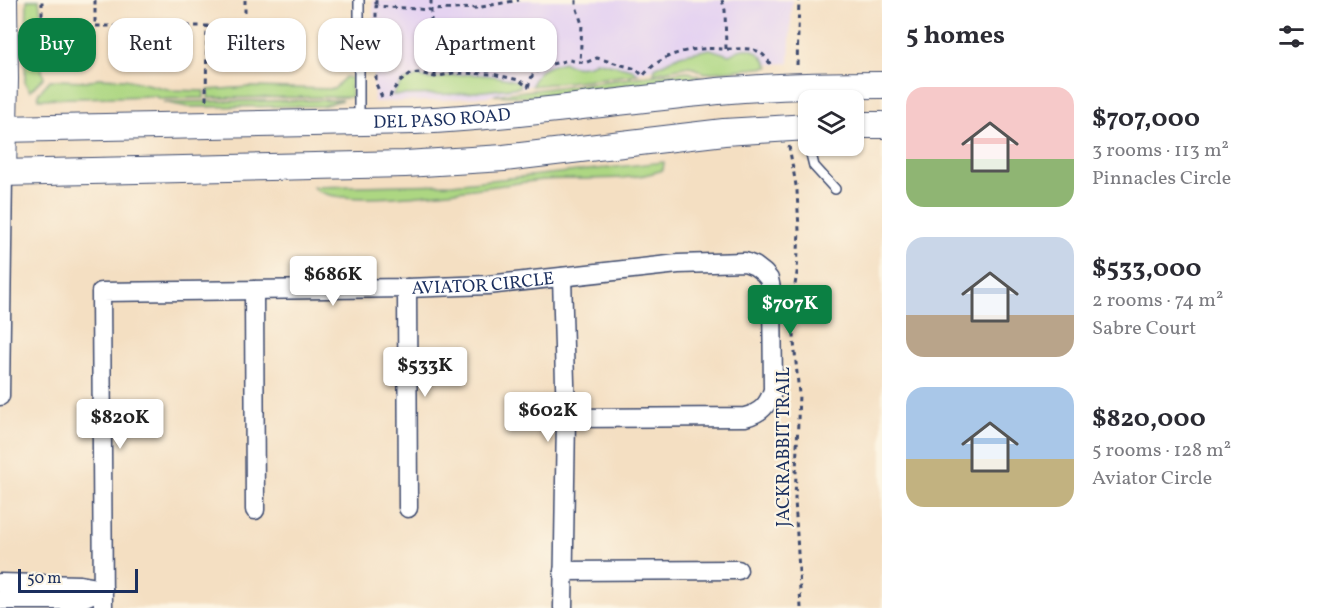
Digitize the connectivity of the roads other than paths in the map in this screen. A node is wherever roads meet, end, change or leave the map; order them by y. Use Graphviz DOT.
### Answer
graph roads {
  1 [pos="4,0"];
  2 [pos="360,0"];
  3 [pos="870,85"];
  4 [pos="360,122"];
  5 [pos="2,129"];
  6 [pos="798,137"];
  7 [pos="811,156"];
  8 [pos="2,173"];
  9 [pos="835,189"];
  10 [pos="562,277"];
  11 [pos="407,288"];
  12 [pos="254,290"];
  13 [pos="0,396"];
  14 [pos="566,418"];
  15 [pos="408,508"];
  16 [pos="255,510"];
  17 [pos="738,570"];
  18 [pos="563,571"];
  19 [pos="0,584"];
  20 [pos="103,589"];
  21 [pos="0,600"];
  22 [pos="103,608"];
  23 [pos="563,608"];
  1 -- 5 [label="main road"];
  2 -- 4 [label="lane"];
  3 -- 4 [label="main road, DEL PASO ROAD"];
  4 -- 5 [label="main road, DEL PASO ROAD"];
  5 -- 8 [label="main road"];
  6 -- 8 [label="main road"];
  7 -- 9 [label="lane"];
  8 -- 13 [label="street"];
  10 -- 11 [label="street, AVIATOR CIRCLE"];
  10 -- 14 [label="street, AVIATOR CIRCLE"];
  10 -- 14 [label="street"];
  11 -- 12 [label="street, AVIATOR CIRCLE"];
  11 -- 15 [label="street"];
  12 -- 16 [label="street"];
  12 -- 20 [label="street, AVIATOR CIRCLE"];
  14 -- 18 [label="street, AVIATOR CIRCLE"];
  17 -- 18 [label="street"];
  18 -- 23 [label="street, AVIATOR CIRCLE"];
  19 -- 20 [label="street"];
  20 -- 21 [label="street"];
  20 -- 22 [label="street, AVIATOR CIRCLE"];
}
